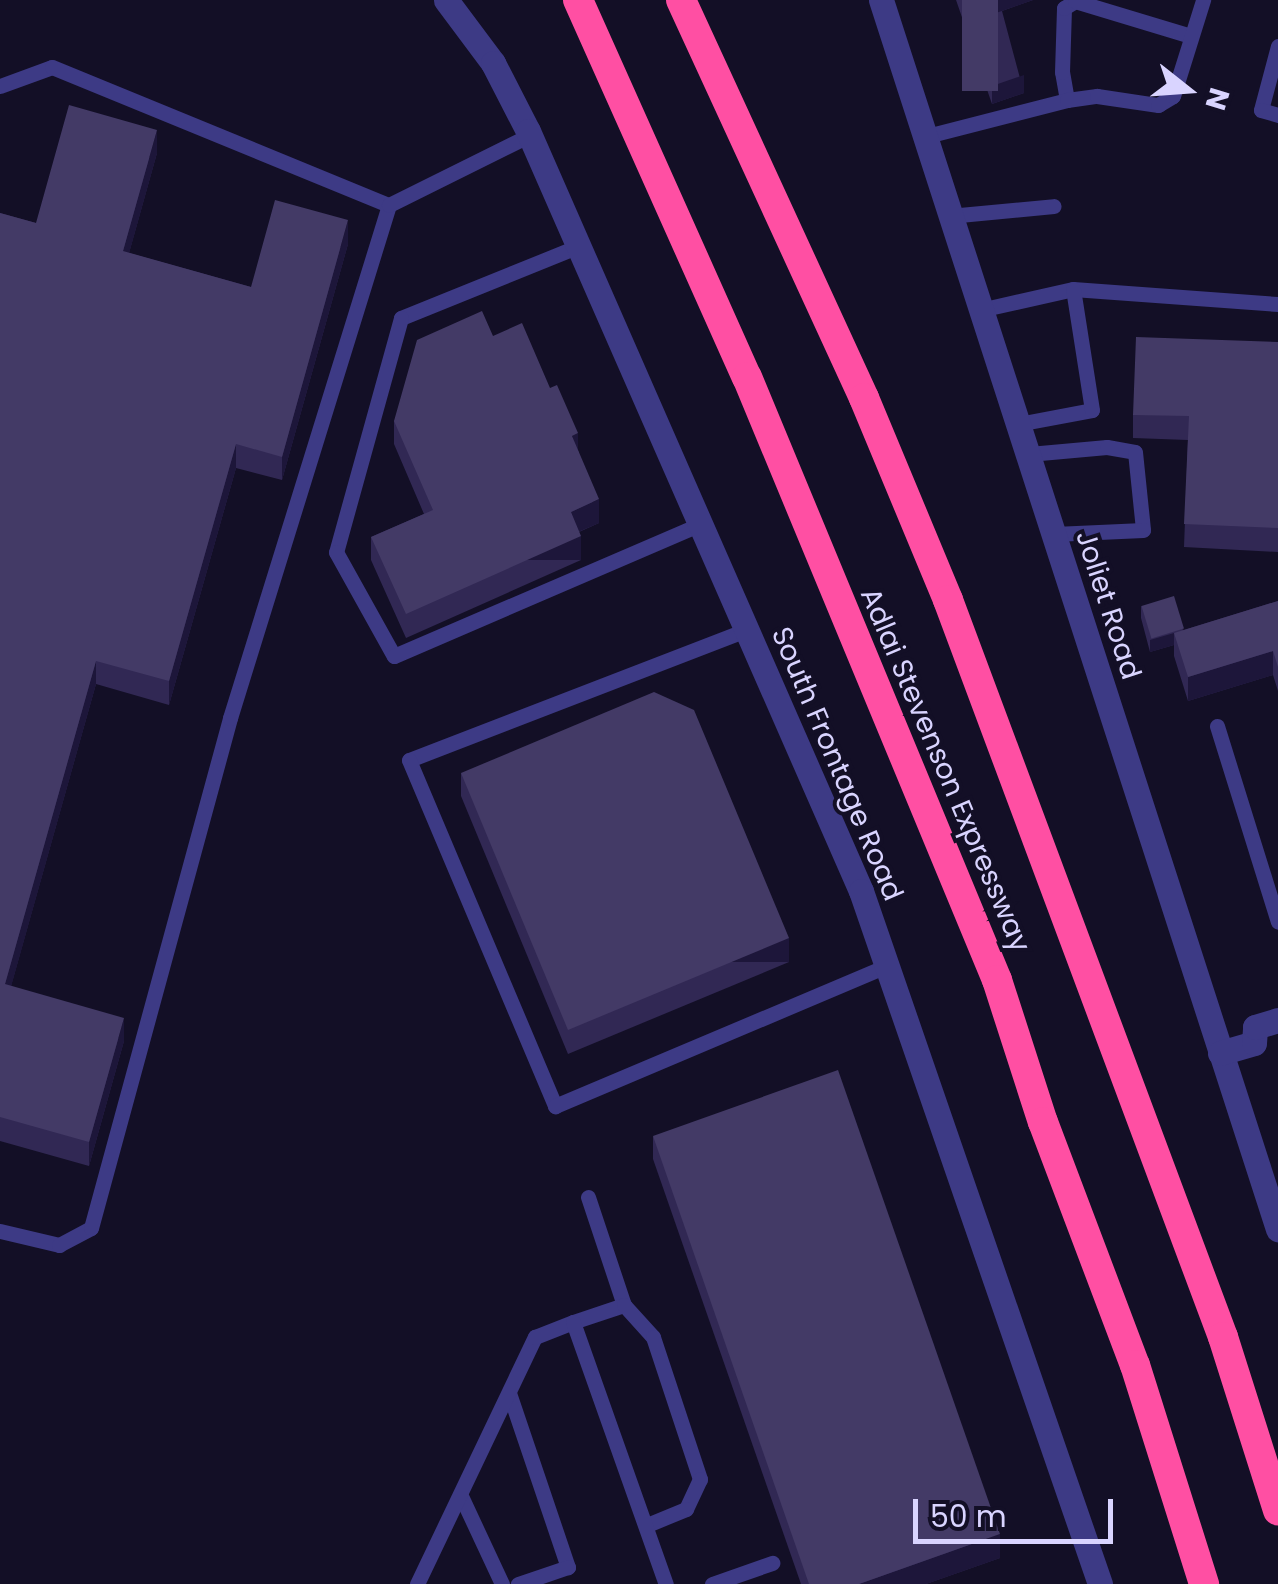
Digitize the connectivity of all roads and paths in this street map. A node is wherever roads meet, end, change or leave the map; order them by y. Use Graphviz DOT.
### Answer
graph roads {
  1 [pos="446,0"];
  2 [pos="578,0"];
  3 [pos="681,0"];
  4 [pos="882,0"];
  5 [pos="1202,0"];
  6 [pos="1191,36"];
  7 [pos="1278,46"];
  8 [pos="0,86"];
  9 [pos="1066,100"];
  10 [pos="1278,115"];
  11 [pos="530,135"];
  12 [pos="923,136"];
  13 [pos="389,204"];
  14 [pos="1054,206"];
  15 [pos="949,216"];
  16 [pos="579,246"];
  17 [pos="1073,289"];
  18 [pos="1278,304"];
  19 [pos="980,310"];
  20 [pos="1018,424"];
  21 [pos="1028,454"];
  22 [pos="700,524"];
  23 [pos="1054,534"];
  24 [pos="746,630"];
  25 [pos="1217,726"];
  26 [pos="1278,922"];
  27 [pos="887,966"];
  28 [pos="1278,1020"];
  29 [pos="1220,1052"];
  30 [pos="588,1197"];
  31 [pos="1278,1229"];
  32 [pos="0,1231"];
  33 [pos="624,1306"];
  34 [pos="573,1322"];
  35 [pos="509,1393"];
  36 [pos="461,1496"];
  37 [pos="1278,1510"];
  38 [pos="647,1524"];
  39 [pos="772,1563"];
  40 [pos="417,1584"];
  41 [pos="502,1584"];
  42 [pos="518,1584"];
  43 [pos="666,1584"];
  44 [pos="712,1584"];
  45 [pos="1100,1584"];
  46 [pos="1204,1584"];
  1 -- 11 [label="street, South Frontage Road"];
  2 -- 46 [label="highway, Adlai Stevenson Expressway"];
  3 -- 37 [label="highway, Adlai Stevenson Expressway"];
  4 -- 12 [label="street, Joliet Road"];
  5 -- 6 [label="lane"];
  6 -- 9 [label="lane"];
  6 -- 9 [label="lane"];
  7 -- 10 [label="lane"];
  8 -- 13 [label="lane"];
  9 -- 12 [label="lane"];
  11 -- 13 [label="lane"];
  11 -- 16 [label="street, South Frontage Road"];
  12 -- 15 [label="street, Joliet Road"];
  13 -- 32 [label="lane"];
  14 -- 15 [label="lane"];
  15 -- 19 [label="street, Joliet Road"];
  16 -- 22 [label="street, South Frontage Road"];
  16 -- 22 [label="lane"];
  17 -- 18 [label="lane"];
  17 -- 19 [label="lane"];
  17 -- 20 [label="lane"];
  19 -- 20 [label="street, Joliet Road"];
  20 -- 21 [label="street, Joliet Road"];
  21 -- 23 [label="street, Joliet Road"];
  21 -- 23 [label="lane"];
  22 -- 24 [label="street, South Frontage Road"];
  23 -- 29 [label="street, Joliet Road"];
  24 -- 27 [label="street, South Frontage Road"];
  24 -- 27 [label="lane"];
  25 -- 26 [label="lane"];
  27 -- 45 [label="street, South Frontage Road"];
  28 -- 29 [label="street"];
  29 -- 31 [label="street, Joliet Road"];
  30 -- 33 [label="lane"];
  33 -- 34 [label="lane"];
  33 -- 38 [label="lane"];
  34 -- 35 [label="lane"];
  34 -- 38 [label="lane"];
  35 -- 36 [label="lane"];
  35 -- 42 [label="lane"];
  36 -- 40 [label="lane"];
  36 -- 41 [label="lane"];
  38 -- 43 [label="lane"];
  39 -- 44 [label="lane"];
}
